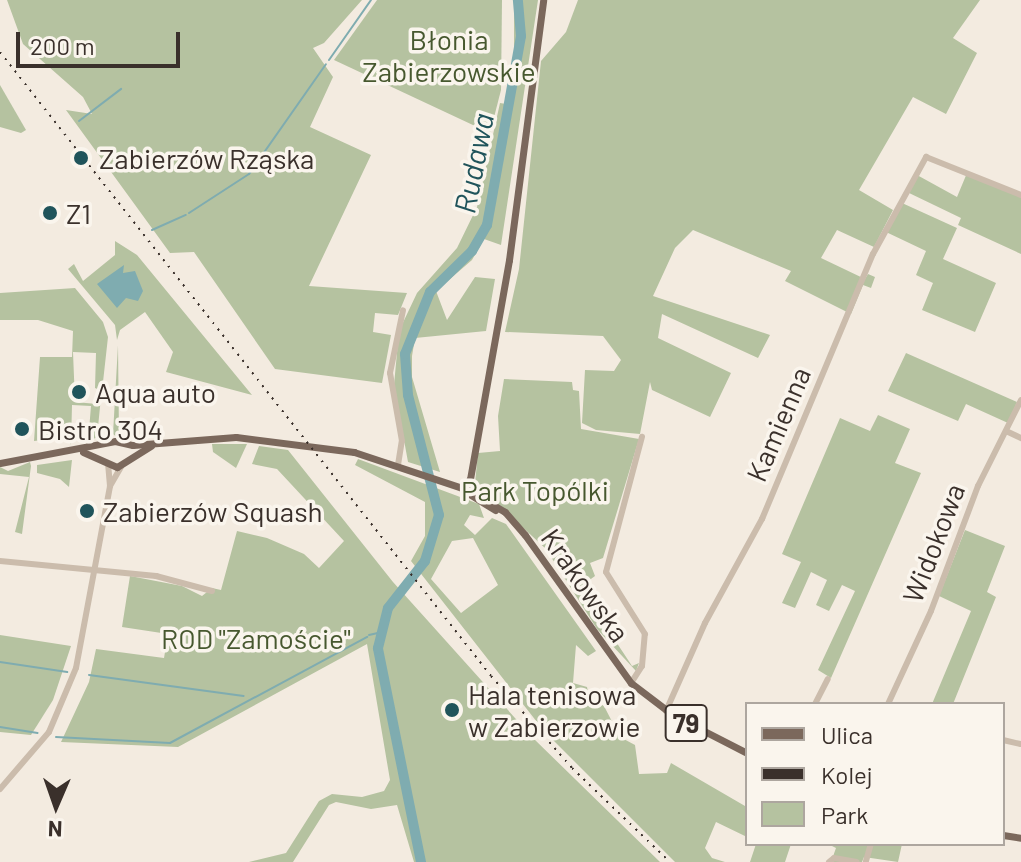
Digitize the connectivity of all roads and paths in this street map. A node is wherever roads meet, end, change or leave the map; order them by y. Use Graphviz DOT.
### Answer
graph roads {
  1 [pos="543,0"];
  2 [pos="1021,195"];
  3 [pos="403,310"];
  4 [pos="1021,400"];
  5 [pos="1006,431"];
  6 [pos="642,437"];
  7 [pos="1021,438"];
  8 [pos="164,442"];
  9 [pos="105,444"];
  10 [pos="127,444"];
  11 [pos="76,451"];
  12 [pos="130,458"];
  13 [pos="0,463"];
  14 [pos="106,463"];
  15 [pos="398,465"];
  16 [pos="121,467"];
  17 [pos="110,486"];
  18 [pos="463,490"];
  19 [pos="0,561"];
  20 [pos="96,572"];
  21 [pos="212,591"];
  22 [pos="828,679"];
  23 [pos="631,683"];
  24 [pos="816,702"];
  25 [pos="890,702"];
  26 [pos="666,711"];
  27 [pos="745,752"];
  28 [pos="0,789"];
  29 [pos="829,862"];
  30 [pos="857,862"];
  31 [pos="867,862"];
  1 -- 18 [label="main road"];
  2 -- 26 [label="street, Kamienna"];
  3 -- 15 [label="street"];
  4 -- 5 [label="street, Widokowa"];
  5 -- 7 [label="street"];
  5 -- 25 [label="street, Widokowa"];
  6 -- 23 [label="street"];
  8 -- 10 [label="main road, Krakowska"];
  8 -- 12 [label="main road, Krakowska"];
  8 -- 15 [label="main road, Krakowska / 79"];
  9 -- 10 [label="main road, Krakowska"];
  9 -- 11 [label="main road"];
  9 -- 14 [label="main road"];
  10 -- 12 [label="main road"];
  11 -- 13 [label="main road"];
  11 -- 14 [label="main road"];
  12 -- 16 [label="main road, Krakowska"];
  14 -- 16 [label="main road"];
  14 -- 17 [label="street"];
  15 -- 18 [label="main road, Krakowska / 79"];
  16 -- 17 [label="street"];
  17 -- 20 [label="street"];
  18 -- 23 [label="main road, Krakowska / 79"];
  19 -- 20 [label="street"];
  20 -- 21 [label="street"];
  20 -- 28 [label="street"];
  22 -- 24 [label="street"];
  23 -- 26 [label="main road, Krakowska / 79"];
  26 -- 27 [label="main road, Krakowska / 79"];
  29 -- 30 [label="street"];
  30 -- 31 [label="street"];
}
